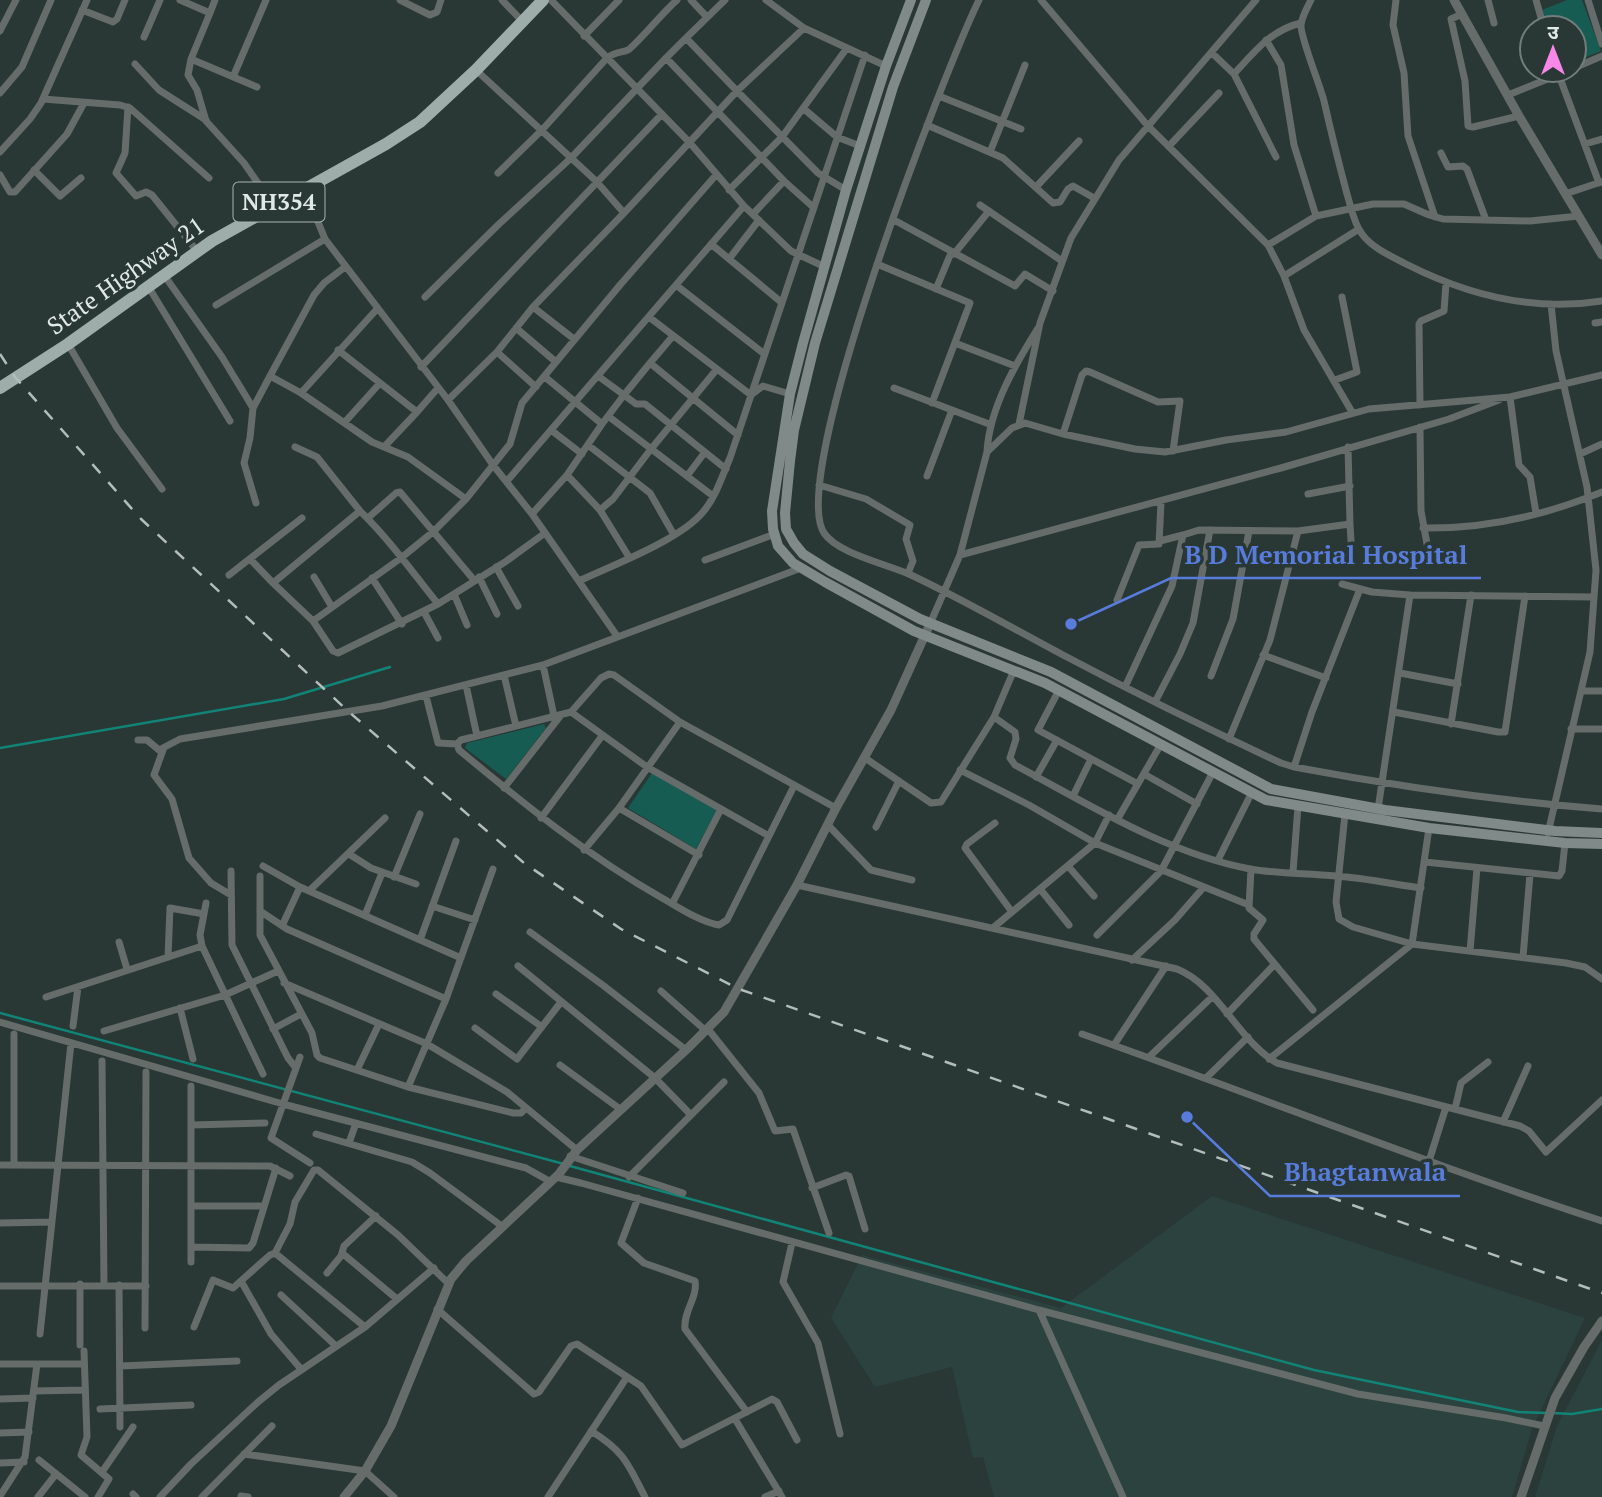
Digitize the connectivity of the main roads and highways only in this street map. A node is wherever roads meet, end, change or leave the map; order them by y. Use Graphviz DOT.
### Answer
graph roads {
  1 [pos="543,0"];
  2 [pos="911,0"];
  3 [pos="926,0"];
  4 [pos="0,388"];
  5 [pos="927,629"];
  6 [pos="1602,832"];
  7 [pos="1547,835"];
  8 [pos="1602,844"];
  1 -- 4 [label="highway, State Highway 21 / NH354"];
  2 -- 5 [label="main road"];
  3 -- 5 [label="main road"];
  5 -- 7 [label="main road"];
  5 -- 7 [label="main road"];
  6 -- 7 [label="main road"];
  7 -- 8 [label="main road"];
}
